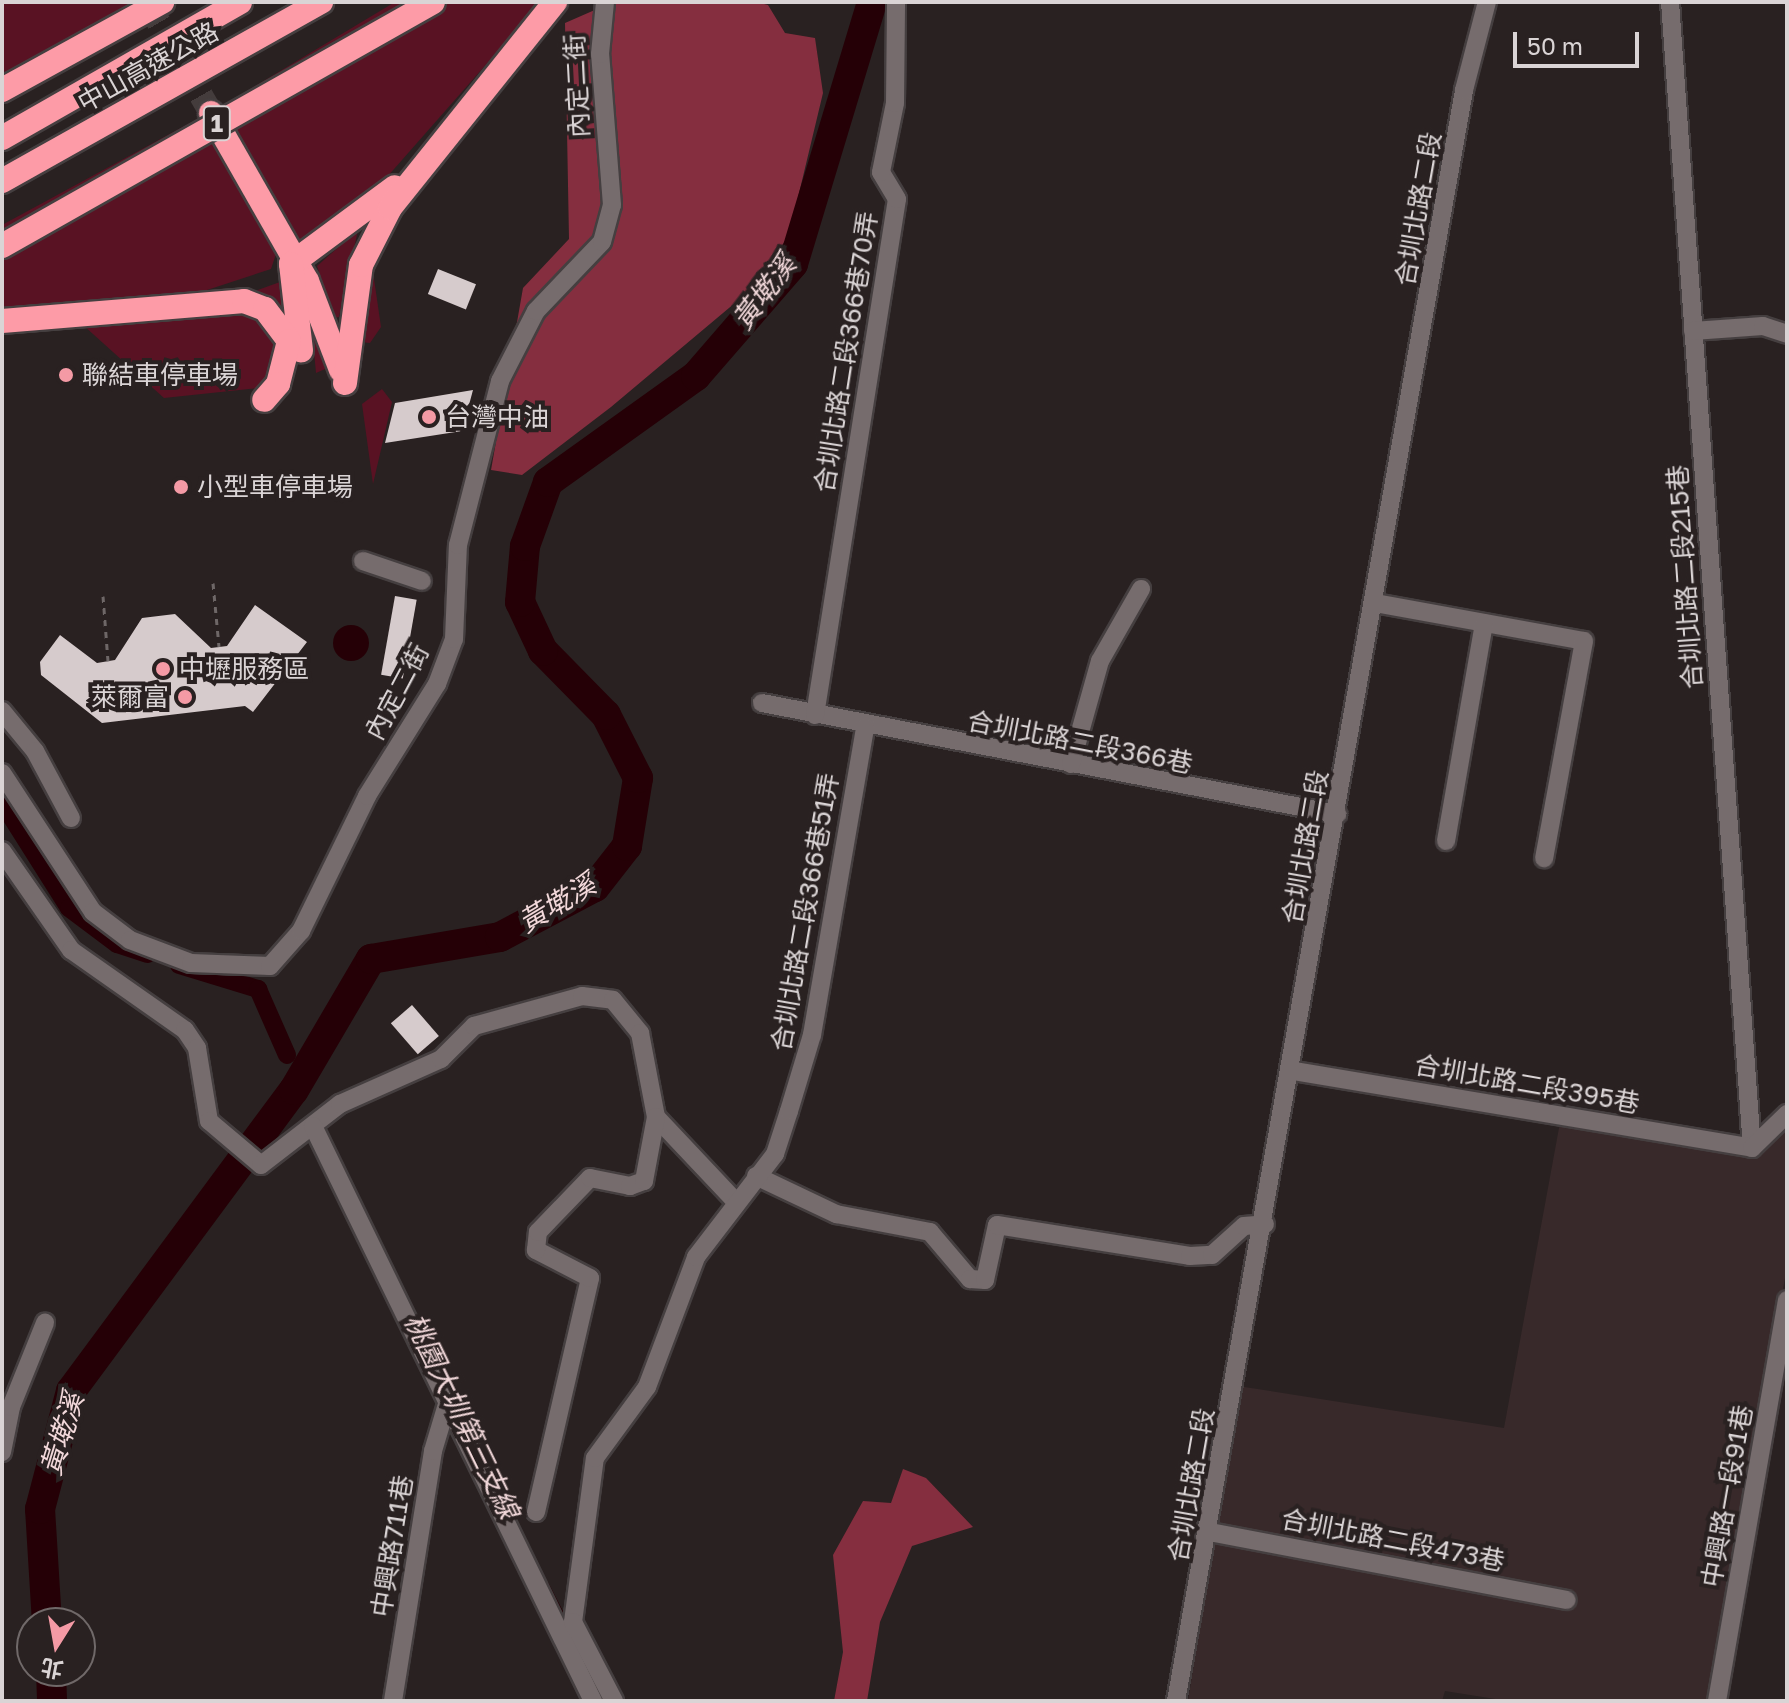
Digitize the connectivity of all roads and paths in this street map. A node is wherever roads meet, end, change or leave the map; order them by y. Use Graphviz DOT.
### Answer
graph roads {
  1 [pos="162,2"];
  2 [pos="240,2"];
  3 [pos="321,2"];
  4 [pos="433,2"];
  5 [pos="555,2"];
  6 [pos="605,2"];
  7 [pos="896,2"];
  8 [pos="1487,2"];
  9 [pos="1670,2"];
  10 [pos="2,90"];
  11 [pos="211,113"];
  12 [pos="2,138"];
  13 [pos="415,169"];
  14 [pos="2,181"];
  15 [pos="2,246"];
  16 [pos="291,264"];
  17 [pos="2,321"];
  18 [pos="1693,331"];
  19 [pos="1787,334"];
  20 [pos="363,561"];
  21 [pos="422,581"];
  22 [pos="213,583"];
  23 [pos="1141,589"];
  24 [pos="103,596"];
  25 [pos="1375,603"];
  26 [pos="1484,623"];
  27 [pos="219,647"];
  28 [pos="108,661"];
  29 [pos="762,703"];
  30 [pos="2,711"];
  31 [pos="815,715"];
  32 [pos="865,728"];
  33 [pos="1071,764"];
  34 [pos="2,773"];
  35 [pos="1337,814"];
  36 [pos="71,818"];
  37 [pos="1446,841"];
  38 [pos="2,851"];
  39 [pos="1544,858"];
  40 [pos="1294,1071"];
  41 [pos="1787,1114"];
  42 [pos="656,1117"];
  43 [pos="313,1126"];
  44 [pos="1752,1148"];
  45 [pos="756,1176"];
  46 [pos="737,1203"];
  47 [pos="1265,1224"];
  48 [pos="1787,1300"];
  49 [pos="45,1323"];
  50 [pos="448,1401"];
  51 [pos="2,1452"];
  52 [pos="536,1512"];
  53 [pos="1210,1532"];
  54 [pos="1567,1600"];
  55 [pos="567,1626"];
  56 [pos="393,1701"];
  57 [pos="593,1701"];
  58 [pos="614,1701"];
  59 [pos="1176,1701"];
  60 [pos="1717,1701"];
  1 -- 10 [label="highway, bridge"];
  2 -- 12 [label="highway, 中山高速公路"];
  3 -- 14 [label="highway, 中山高速公路 / 1"];
  4 -- 15 [label="highway, 1, bridge"];
  5 -- 13 [label="highway"];
  6 -- 34 [label="street, 內定二街"];
  7 -- 31 [label="street, 合圳北路二段366巷70弄"];
  8 -- 25 [label="street, 合圳北路二段"];
  9 -- 18 [label="street, 合圳北路二段215巷"];
  11 -- 16 [label="highway"];
  13 -- 16 [label="highway"];
  13 -- 16 [label="highway"];
  16 -- 17 [label="highway"];
  18 -- 19 [label="street"];
  18 -- 44 [label="street, 合圳北路二段215巷"];
  20 -- 21 [label="street"];
  22 -- 27 [label="path"];
  23 -- 33 [label="street"];
  24 -- 28 [label="path"];
  25 -- 26 [label="street"];
  25 -- 35 [label="street, 合圳北路二段"];
  26 -- 37 [label="street"];
  26 -- 39 [label="street"];
  29 -- 31 [label="street, 合圳北路二段366巷"];
  30 -- 36 [label="street"];
  31 -- 32 [label="street, 合圳北路二段366巷"];
  32 -- 33 [label="street, 合圳北路二段366巷"];
  32 -- 45 [label="street, 合圳北路二段366巷51弄"];
  33 -- 35 [label="street, 合圳北路二段366巷"];
  35 -- 40 [label="street, 合圳北路二段"];
  38 -- 43 [label="street"];
  40 -- 44 [label="street, 合圳北路二段395巷"];
  40 -- 47 [label="street, 合圳北路二段"];
  41 -- 44 [label="street"];
  42 -- 43 [label="street"];
  42 -- 46 [label="street"];
  42 -- 52 [label="street"];
  43 -- 50 [label="street"];
  45 -- 46 [label="street, 合圳北路二段366巷51弄"];
  45 -- 47 [label="street"];
  46 -- 55 [label="street, 合圳北路二段366巷51弄"];
  47 -- 53 [label="street, 合圳北路二段"];
  48 -- 60 [label="street, 中興路一段91巷"];
  49 -- 51 [label="street"];
  50 -- 55 [label="street"];
  50 -- 56 [label="street, 中興路711巷"];
  53 -- 54 [label="street, 合圳北路二段473巷"];
  53 -- 59 [label="street, 合圳北路二段"];
  55 -- 57 [label="street"];
  55 -- 58 [label="street"];
}
